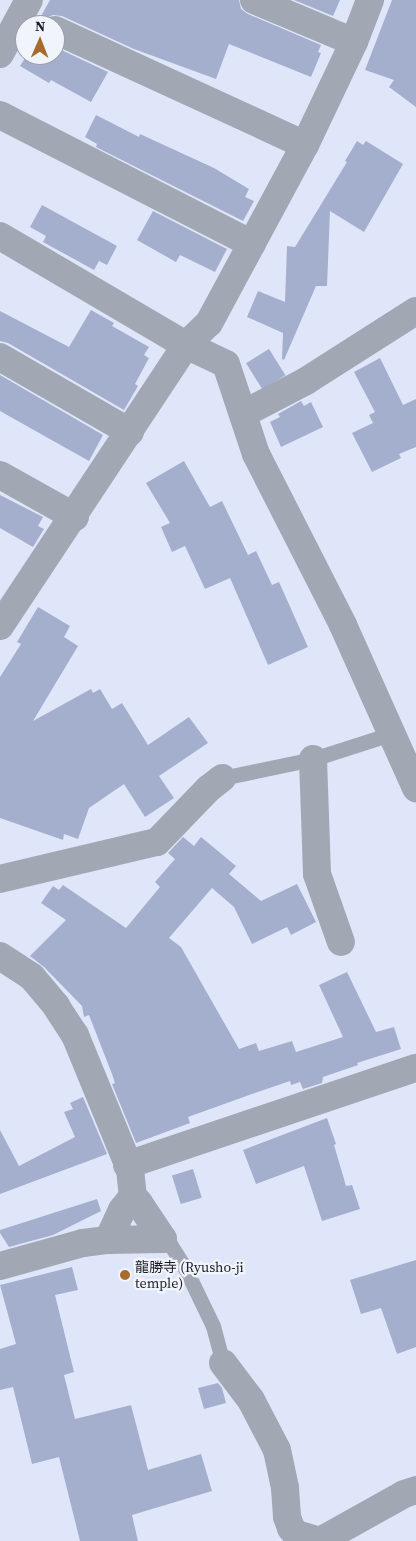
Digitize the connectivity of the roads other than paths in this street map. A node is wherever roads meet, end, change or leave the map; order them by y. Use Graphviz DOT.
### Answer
graph roads {
  1 [pos="254,0"];
  2 [pos="370,0"];
  3 [pos="31,13"];
  4 [pos="65,35"];
  5 [pos="354,42"];
  6 [pos="0,54"];
  7 [pos="0,115"];
  8 [pos="305,145"];
  9 [pos="0,236"];
  10 [pos="252,244"];
  11 [pos="416,311"];
  12 [pos="186,345"];
  13 [pos="0,357"];
  14 [pos="243,414"];
  15 [pos="130,432"];
  16 [pos="0,474"];
  17 [pos="75,516"];
  18 [pos="5,609"];
  19 [pos="391,734"];
  20 [pos="313,759"];
  21 [pos="222,778"];
  22 [pos="416,788"];
  23 [pos="0,880"];
  24 [pos="342,942"];
  25 [pos="0,956"];
  26 [pos="416,1068"];
  27 [pos="127,1165"];
  28 [pos="132,1196"];
  29 [pos="163,1239"];
  30 [pos="108,1240"];
  31 [pos="0,1266"];
  32 [pos="223,1363"];
  33 [pos="416,1490"];
  34 [pos="320,1541"];
  1 -- 5 [label="street"];
  2 -- 5 [label="street"];
  3 -- 6 [label="street"];
  4 -- 8 [label="street"];
  5 -- 8 [label="street"];
  7 -- 10 [label="street"];
  8 -- 10 [label="street"];
  9 -- 12 [label="street"];
  10 -- 12 [label="street"];
  11 -- 14 [label="street"];
  12 -- 14 [label="street"];
  12 -- 15 [label="street"];
  13 -- 15 [label="street"];
  14 -- 19 [label="street"];
  15 -- 17 [label="street"];
  16 -- 17 [label="street"];
  17 -- 18 [label="street"];
  19 -- 20 [label="lane"];
  19 -- 22 [label="street"];
  20 -- 21 [label="lane"];
  20 -- 24 [label="street"];
  21 -- 23 [label="street"];
  25 -- 27 [label="street"];
  26 -- 27 [label="street"];
  27 -- 28 [label="street"];
  28 -- 29 [label="street"];
  28 -- 30 [label="street"];
  29 -- 30 [label="street"];
  29 -- 32 [label="lane"];
  30 -- 31 [label="street"];
  32 -- 34 [label="street"];
  33 -- 34 [label="street"];
}
